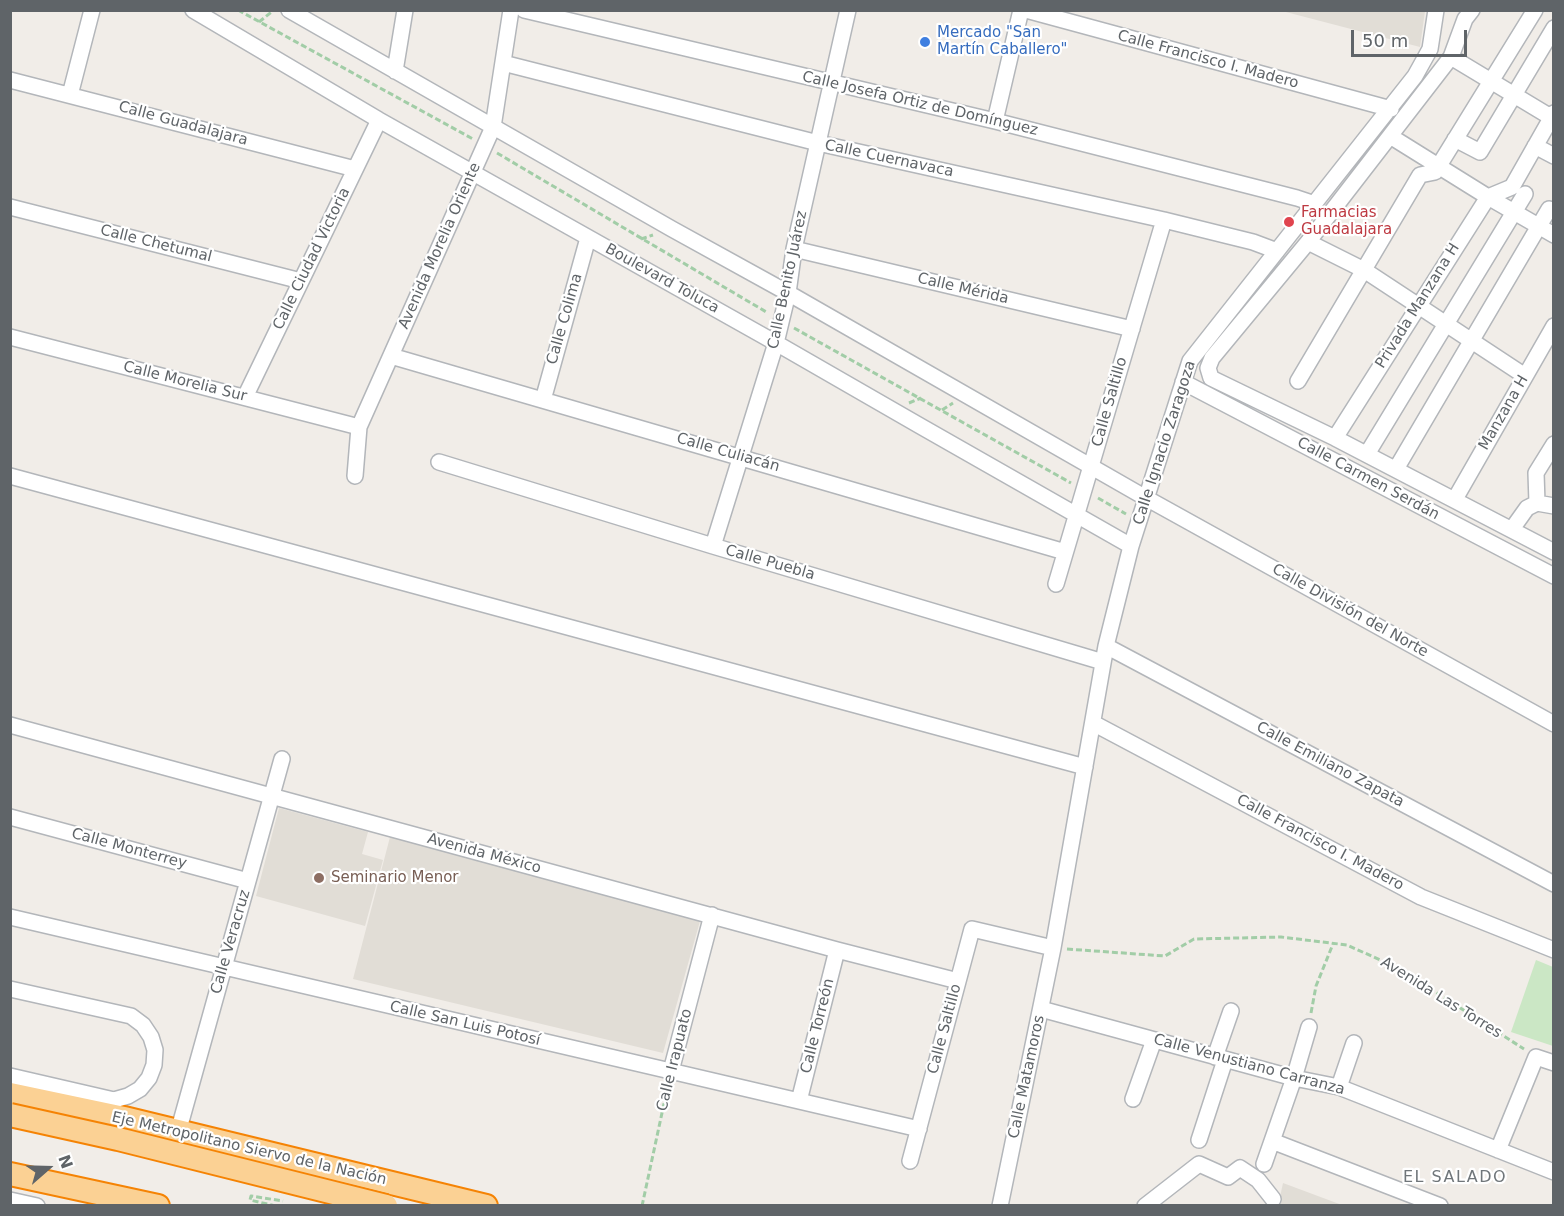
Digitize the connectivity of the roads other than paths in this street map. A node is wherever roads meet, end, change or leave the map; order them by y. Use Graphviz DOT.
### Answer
graph roads {
  1 [pos="92,10"];
  2 [pos="193,10"];
  3 [pos="289,10"];
  4 [pos="405,10"];
  5 [pos="511,10"];
  6 [pos="524,10"];
  7 [pos="848,10"];
  8 [pos="1021,10"];
  9 [pos="1026,10"];
  10 [pos="1436,10"];
  11 [pos="1472,10"];
  12 [pos="1535,10"];
  13 [pos="1554,27"];
  14 [pos="1451,57"];
  15 [pos="502,63"];
  16 [pos="395,71"];
  17 [pos="10,80"];
  18 [pos="1491,81"];
  19 [pos="833,83"];
  20 [pos="70,95"];
  21 [pos="1514,95"];
  22 [pos="1390,109"];
  23 [pos="1553,117"];
  24 [pos="380,120"];
  25 [pos="995,121"];
  26 [pos="493,127"];
  27 [pos="1390,136"];
  28 [pos="1455,139"];
  29 [pos="818,143"];
  30 [pos="1535,146"];
  31 [pos="1554,156"];
  32 [pos="1438,166"];
  33 [pos="355,169"];
  34 [pos="473,173"];
  35 [pos="1518,191"];
  36 [pos="1488,197"];
  37 [pos="1315,204"];
  38 [pos="10,207"];
  39 [pos="1551,210"];
  40 [pos="1514,212"];
  41 [pos="1164,220"];
  42 [pos="1539,226"];
  43 [pos="1554,235"];
  44 [pos="588,238"];
  45 [pos="1308,242"];
  46 [pos="794,249"];
  47 [pos="1277,251"];
  48 [pos="1364,270"];
  49 [pos="301,281"];
  50 [pos="788,293"];
  51 [pos="1419,306"];
  52 [pos="1446,324"];
  53 [pos="1554,326"];
  54 [pos="1132,329"];
  55 [pos="10,337"];
  56 [pos="1472,341"];
  57 [pos="776,343"];
  58 [pos="391,356"];
  59 [pos="1525,376"];
  60 [pos="1298,381"];
  61 [pos="1183,382"];
  62 [pos="245,398"];
  63 [pos="543,400"];
  64 [pos="359,427"];
  65 [pos="1335,438"];
  66 [pos="1554,444"];
  67 [pos="1367,454"];
  68 [pos="740,456"];
  69 [pos="438,462"];
  70 [pos="1091,467"];
  71 [pos="1396,469"];
  72 [pos="10,476"];
  73 [pos="355,476"];
  74 [pos="1146,498"];
  75 [pos="1455,499"];
  76 [pos="1537,503"];
  77 [pos="1554,506"];
  78 [pos="1076,515"];
  79 [pos="1512,529"];
  80 [pos="713,546"];
  81 [pos="1131,546"];
  82 [pos="1065,552"];
  83 [pos="1554,552"];
  84 [pos="1554,576"];
  85 [pos="1056,584"];
  86 [pos="1105,654"];
  87 [pos="1093,723"];
  88 [pos="1554,724"];
  89 [pos="10,725"];
  90 [pos="282,759"];
  91 [pos="1085,767"];
  92 [pos="272,797"];
  93 [pos="10,817"];
  94 [pos="248,881"];
  95 [pos="1554,884"];
  96 [pos="712,915"];
  97 [pos="10,917"];
  98 [pos="1053,948"];
  99 [pos="837,950"];
  100 [pos="1554,950"];
  101 [pos="224,968"];
  102 [pos="958,981"];
  103 [pos="10,989"];
  104 [pos="1041,1009"];
  105 [pos="1231,1011"];
  106 [pos="1309,1027"];
  107 [pos="1154,1040"];
  108 [pos="1354,1043"];
  109 [pos="1220,1058"];
  110 [pos="1554,1063"];
  111 [pos="671,1071"];
  112 [pos="10,1076"];
  113 [pos="1294,1078"];
  114 [pos="1339,1087"];
  115 [pos="10,1095"];
  116 [pos="1133,1099"];
  117 [pos="799,1101"];
  118 [pos="10,1115"];
  119 [pos="10,1124"];
  120 [pos="180,1125"];
  121 [pos="919,1129"];
  122 [pos="1198,1140"];
  123 [pos="1272,1141"];
  124 [pos="1498,1150"];
  125 [pos="910,1161"];
  126 [pos="1264,1164"];
  127 [pos="1554,1172"];
  128 [pos="10,1174"];
  129 [pos="1273,1199"];
  130 [pos="10,1200"];
  131 [pos="37,1206"];
  132 [pos="158,1206"];
  133 [pos="386,1206"];
  134 [pos="486,1206"];
  135 [pos="1000,1206"];
  136 [pos="1145,1206"];
  137 [pos="1440,1206"];
  1 -- 20 [label="street"];
  2 -- 24 [label="street, Boulevard Toluca"];
  3 -- 16 [label="street"];
  4 -- 16 [label="street"];
  5 -- 15 [label="street, Avenida Morelia Oriente"];
  6 -- 19 [label="street, Calle Josefa Ortiz de Domínguez"];
  7 -- 19 [label="street, Calle Benito Juárez"];
  8 -- 25 [label="street"];
  9 -- 22 [label="street, Calle Francisco I. Madero"];
  10 -- 22 [label="street, Calle Ignacio Zaragoza"];
  11 -- 14 [label="street"];
  12 -- 18 [label="street"];
  13 -- 21 [label="street"];
  14 -- 18 [label="street"];
  14 -- 27 [label="street"];
  15 -- 26 [label="street, Avenida Morelia Oriente"];
  15 -- 29 [label="street, Calle Cuernavaca"];
  16 -- 26 [label="street"];
  17 -- 20 [label="street, Calle Guadalajara"];
  18 -- 21 [label="street"];
  18 -- 28 [label="street"];
  19 -- 25 [label="street, Calle Josefa Ortiz de Domínguez"];
  19 -- 29 [label="street, Calle Benito Juárez"];
  20 -- 33 [label="street, Calle Guadalajara"];
  21 -- 23 [label="street"];
  21 -- 28 [label="street"];
  22 -- 37 [label="street, Calle Ignacio Zaragoza"];
  23 -- 30 [label="street"];
  24 -- 33 [label="street, Calle Ciudad Victoria"];
  24 -- 34 [label="street, Boulevard Toluca"];
  25 -- 37 [label="street, Calle Josefa Ortiz de Domínguez"];
  26 -- 34 [label="street, Avenida Morelia Oriente"];
  26 -- 50 [label="street"];
  27 -- 32 [label="street"];
  27 -- 45 [label="street"];
  28 -- 32 [label="street"];
  29 -- 41 [label="street, Calle Cuernavaca"];
  29 -- 46 [label="street, Calle Benito Juárez"];
  30 -- 31 [label="street"];
  30 -- 35 [label="street"];
  32 -- 36 [label="street"];
  32 -- 48 [label="street"];
  33 -- 49 [label="street, Calle Ciudad Victoria"];
  34 -- 44 [label="street, Boulevard Toluca"];
  34 -- 58 [label="street, Avenida Morelia Oriente"];
  35 -- 36 [label="street"];
  35 -- 39 [label="street"];
  35 -- 40 [label="street"];
  36 -- 40 [label="street"];
  36 -- 51 [label="street, Privada Manzana H"];
  37 -- 47 [label="street, Calle Ignacio Zaragoza"];
  38 -- 49 [label="street, Calle Chetumal"];
  39 -- 42 [label="street"];
  40 -- 42 [label="street"];
  40 -- 52 [label="street"];
  41 -- 47 [label="street, Calle Cuernavaca"];
  41 -- 54 [label="street, Calle Saltillo"];
  42 -- 43 [label="street"];
  42 -- 56 [label="street"];
  44 -- 57 [label="street, Boulevard Toluca"];
  44 -- 63 [label="street, Calle Colima"];
  45 -- 48 [label="street"];
  45 -- 65 [label="street, Calle Carmen Serdán"];
  46 -- 50 [label="street, Calle Benito Juárez"];
  46 -- 54 [label="street, Calle Mérida"];
  47 -- 61 [label="street, Calle Ignacio Zaragoza"];
  48 -- 51 [label="street"];
  48 -- 60 [label="street"];
  49 -- 62 [label="street, Calle Ciudad Victoria"];
  50 -- 57 [label="street, Calle Benito Juárez"];
  50 -- 70 [label="street"];
  51 -- 52 [label="street"];
  51 -- 65 [label="street, Privada Manzana H"];
  52 -- 56 [label="street"];
  52 -- 67 [label="street"];
  53 -- 59 [label="street, Manzana H"];
  54 -- 70 [label="street, Calle Saltillo"];
  55 -- 62 [label="street, Calle Morelia Sur"];
  56 -- 59 [label="street"];
  56 -- 71 [label="street"];
  57 -- 68 [label="street, Calle Benito Juárez"];
  57 -- 78 [label="street, Boulevard Toluca"];
  58 -- 63 [label="street, Calle Culiacán"];
  58 -- 64 [label="street, Avenida Morelia Oriente"];
  59 -- 75 [label="street, Manzana H"];
  61 -- 74 [label="street, Calle Ignacio Zaragoza"];
  61 -- 84 [label="street, Calle Carmen Serdán"];
  62 -- 64 [label="street, Calle Morelia Sur"];
  63 -- 68 [label="street, Calle Culiacán"];
  64 -- 73 [label="street, Avenida Morelia Oriente"];
  65 -- 67 [label="street, Calle Carmen Serdán"];
  66 -- 76 [label="street"];
  67 -- 71 [label="street, Calle Carmen Serdán"];
  68 -- 80 [label="street, Calle Benito Juárez"];
  68 -- 82 [label="street, Calle Culiacán"];
  69 -- 80 [label="street, Calle Puebla"];
  70 -- 74 [label="street"];
  70 -- 78 [label="street, Calle Saltillo"];
  71 -- 75 [label="street, Calle Carmen Serdán"];
  72 -- 91 [label="street"];
  74 -- 81 [label="street, Calle Ignacio Zaragoza"];
  74 -- 88 [label="street, Calle División del Norte"];
  75 -- 79 [label="street, Calle Carmen Serdán"];
  76 -- 77 [label="street"];
  76 -- 79 [label="street"];
  78 -- 81 [label="street, Boulevard Toluca"];
  78 -- 82 [label="street, Calle Saltillo"];
  79 -- 83 [label="street, Calle Carmen Serdán"];
  80 -- 86 [label="street, Calle Puebla"];
  81 -- 86 [label="street, Calle Ignacio Zaragoza"];
  82 -- 85 [label="street, Calle Saltillo"];
  86 -- 87 [label="street, Calle Ignacio Zaragoza"];
  86 -- 95 [label="street, Calle Emiliano Zapata"];
  87 -- 91 [label="street, Calle Ignacio Zaragoza"];
  87 -- 100 [label="street, Calle Francisco I. Madero"];
  89 -- 92 [label="street, Avenida México"];
  90 -- 92 [label="street, Calle Veracruz"];
  91 -- 98 [label="street, Calle Ignacio Zaragoza"];
  92 -- 94 [label="street, Calle Veracruz"];
  92 -- 96 [label="street, Avenida México"];
  93 -- 94 [label="street, Calle Monterrey"];
  94 -- 101 [label="street, Calle Veracruz"];
  96 -- 99 [label="street, Avenida México"];
  96 -- 111 [label="street, Calle Irapuato"];
  97 -- 101 [label="street, Calle San Luis Potosí"];
  98 -- 102 [label="street, Calle Saltillo"];
  98 -- 104 [label="street, Calle Matamoros"];
  99 -- 102 [label="street, Avenida México"];
  99 -- 117 [label="street, Calle Torreón"];
  101 -- 111 [label="street, Calle San Luis Potosí"];
  101 -- 120 [label="street, Calle Veracruz"];
  102 -- 121 [label="street, Calle Saltillo"];
  103 -- 112 [label="street"];
  104 -- 107 [label="street, Calle Venustiano Carranza"];
  104 -- 135 [label="street, Calle Matamoros"];
  105 -- 109 [label="street"];
  106 -- 113 [label="street"];
  107 -- 109 [label="street, Calle Venustiano Carranza"];
  107 -- 116 [label="street"];
  108 -- 114 [label="street"];
  109 -- 113 [label="street, Calle Venustiano Carranza"];
  109 -- 122 [label="street"];
  110 -- 124 [label="street"];
  111 -- 117 [label="street, Calle San Luis Potosí"];
  113 -- 114 [label="street, Calle Venustiano Carranza"];
  113 -- 123 [label="street"];
  114 -- 124 [label="street, Calle Venustiano Carranza"];
  115 -- 134 [label="highway, Eje Metropolitano Siervo de la Nación"];
  117 -- 121 [label="street, Calle San Luis Potosí"];
  118 -- 133 [label="highway, Eje Metropolitano Siervo de la Nación, bridge"];
  119 -- 133 [label="street"];
  121 -- 125 [label="street, Calle Saltillo"];
  123 -- 126 [label="street"];
  123 -- 137 [label="street"];
  124 -- 127 [label="street, Calle Venustiano Carranza"];
  128 -- 132 [label="highway"];
  129 -- 136 [label="street"];
  130 -- 131 [label="street"];
}
